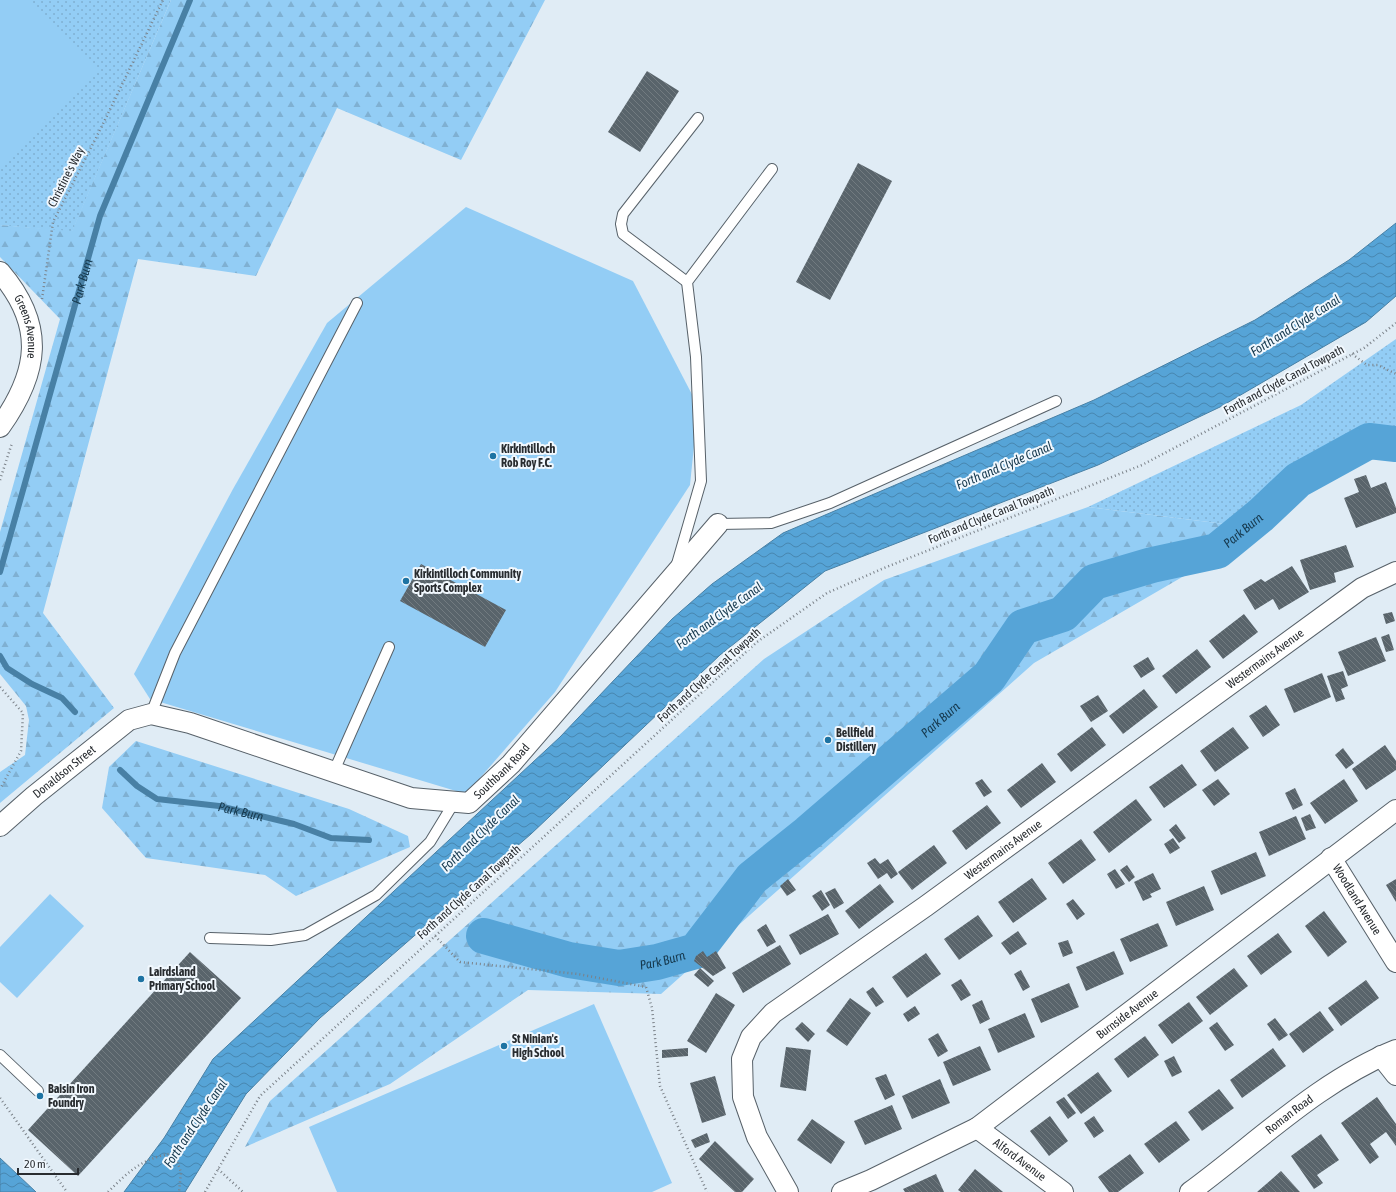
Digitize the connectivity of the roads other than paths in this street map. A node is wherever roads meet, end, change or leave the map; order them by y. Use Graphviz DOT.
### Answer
graph roads {
  1 [pos="698,118"];
  2 [pos="772,169"];
  3 [pos="0,272"];
  4 [pos="687,282"];
  5 [pos="357,303"];
  6 [pos="1056,401"];
  7 [pos="0,427"];
  8 [pos="718,524"];
  9 [pos="1396,572"];
  10 [pos="672,578"];
  11 [pos="389,648"];
  12 [pos="151,714"];
  13 [pos="129,720"];
  14 [pos="334,770"];
  15 [pos="455,801"];
  16 [pos="1396,810"];
  17 [pos="0,826"];
  18 [pos="1331,858"];
  19 [pos="210,938"];
  20 [pos="1396,962"];
  21 [pos="1389,1053"];
  22 [pos="0,1055"];
  23 [pos="1396,1075"];
  24 [pos="38,1091"];
  25 [pos="977,1128"];
  26 [pos="1196,1190"];
  27 [pos="788,1192"];
  28 [pos="842,1192"];
  29 [pos="1063,1192"];
  1 -- 4 [label="lane"];
  2 -- 4 [label="lane"];
  3 -- 7 [label="street, Greens Avenue"];
  4 -- 10 [label="lane"];
  5 -- 12 [label="lane"];
  6 -- 8 [label="lane"];
  8 -- 10 [label="street, Southbank Road"];
  9 -- 27 [label="street, Westermains Avenue"];
  10 -- 15 [label="street, Southbank Road"];
  11 -- 14 [label="lane"];
  12 -- 13 [label="street, Southbank Road"];
  12 -- 14 [label="street, Southbank Road"];
  13 -- 17 [label="street, Donaldson Street"];
  14 -- 15 [label="street, Southbank Road"];
  15 -- 19 [label="lane"];
  16 -- 18 [label="street, Burnside Avenue"];
  18 -- 20 [label="street, Woodland Avenue"];
  18 -- 25 [label="street, Burnside Avenue"];
  21 -- 23 [label="street"];
  21 -- 26 [label="street, Roman Road"];
  22 -- 24 [label="lane"];
  25 -- 28 [label="street, Burnside Avenue"];
  25 -- 29 [label="street, Alford Avenue"];
}
